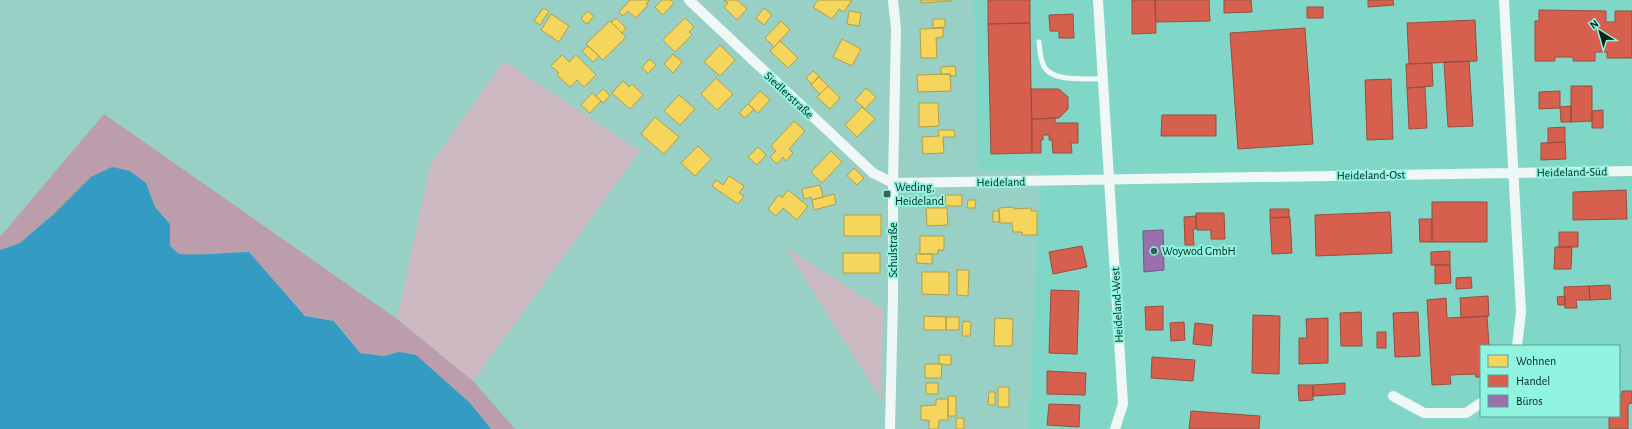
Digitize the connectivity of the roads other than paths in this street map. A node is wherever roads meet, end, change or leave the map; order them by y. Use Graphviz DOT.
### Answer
graph roads {
  1 [pos="689,0"];
  2 [pos="893,0"];
  3 [pos="1098,0"];
  4 [pos="1504,0"];
  5 [pos="1039,42"];
  6 [pos="1103,78"];
  7 [pos="1632,171"];
  8 [pos="1513,172"];
  9 [pos="1228,178"];
  10 [pos="1110,180"];
  11 [pos="893,183"];
  12 [pos="1517,345"];
  13 [pos="1393,396"];
  14 [pos="1480,404"];
  15 [pos="890,429"];
  16 [pos="1115,429"];
  1 -- 11 [label="street, Siedlerstraße"];
  2 -- 11 [label="street, Schulstraße"];
  3 -- 6 [label="street"];
  4 -- 8 [label="street"];
  5 -- 6 [label="lane"];
  6 -- 10 [label="street"];
  7 -- 8 [label="street, Heideland-Süd"];
  8 -- 9 [label="street, Heideland-Ost"];
  8 -- 12 [label="street"];
  9 -- 10 [label="street, Heideland"];
  10 -- 11 [label="street, Heideland"];
  10 -- 16 [label="street, Heideland-West"];
  11 -- 15 [label="street, Schulstraße"];
  13 -- 14 [label="street"];
}
